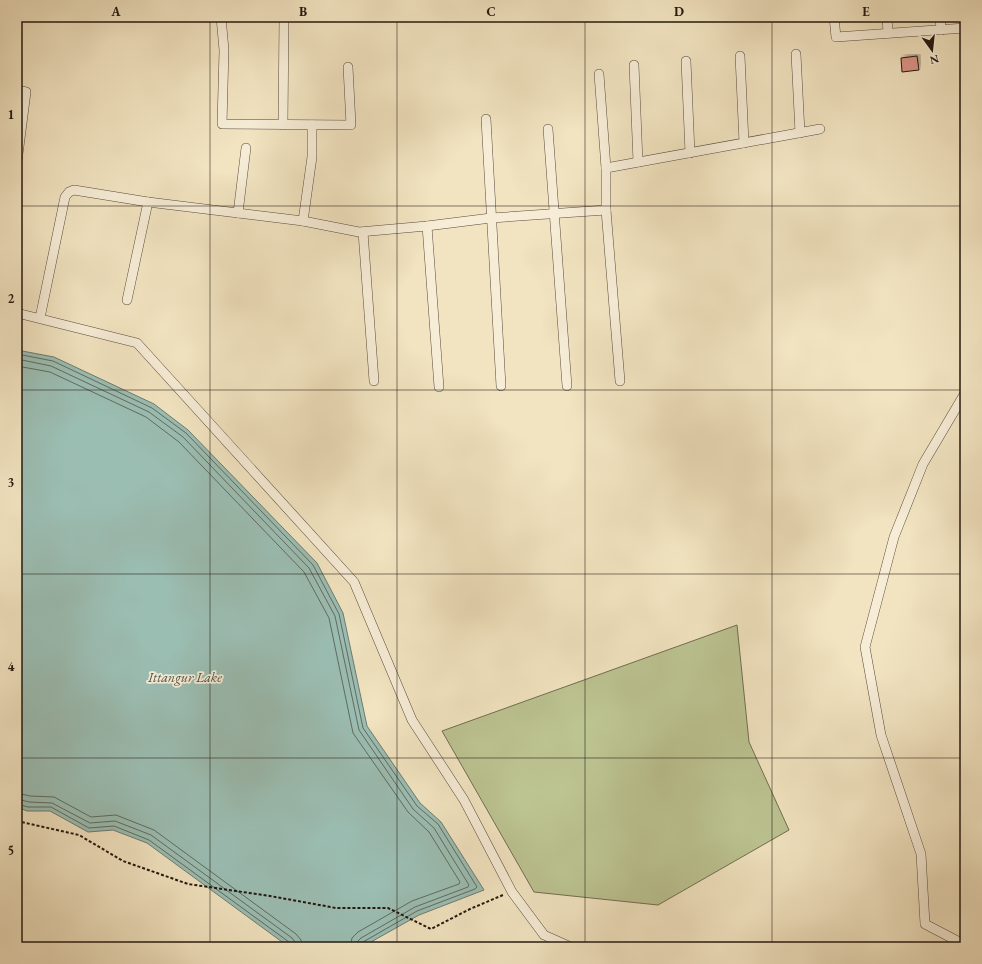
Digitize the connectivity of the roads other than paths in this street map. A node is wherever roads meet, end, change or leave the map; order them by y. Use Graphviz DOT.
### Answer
graph roads {
  1 [pos="221,17"];
  2 [pos="284,17"];
  3 [pos="834,17"];
  4 [pos="887,17"];
  5 [pos="940,17"];
  6 [pos="965,28"];
  7 [pos="941,30"];
  8 [pos="888,33"];
  9 [pos="796,54"];
  10 [pos="740,56"];
  11 [pos="686,61"];
  12 [pos="634,65"];
  13 [pos="348,67"];
  14 [pos="599,74"];
  15 [pos="17,90"];
  16 [pos="486,119"];
  17 [pos="283,124"];
  18 [pos="312,125"];
  19 [pos="548,129"];
  20 [pos="820,129"];
  21 [pos="800,133"];
  22 [pos="744,143"];
  23 [pos="246,148"];
  24 [pos="690,153"];
  25 [pos="17,162"];
  26 [pos="638,162"];
  27 [pos="606,168"];
  28 [pos="148,202"];
  29 [pos="606,210"];
  30 [pos="238,213"];
  31 [pos="554,213"];
  32 [pos="491,218"];
  33 [pos="303,221"];
  34 [pos="427,226"];
  35 [pos="363,232"];
  36 [pos="127,300"];
  37 [pos="17,313"];
  38 [pos="40,318"];
  39 [pos="374,381"];
  40 [pos="620,381"];
  41 [pos="501,386"];
  42 [pos="567,386"];
  43 [pos="439,387"];
  44 [pos="965,393"];
  45 [pos="965,945"];
  46 [pos="571,947"];
  1 -- 17 [label="street"];
  2 -- 17 [label="street"];
  3 -- 8 [label="street"];
  4 -- 8 [label="street"];
  5 -- 7 [label="street"];
  6 -- 7 [label="street"];
  7 -- 8 [label="street"];
  9 -- 21 [label="street"];
  10 -- 22 [label="street"];
  11 -- 24 [label="street"];
  12 -- 26 [label="street"];
  13 -- 18 [label="street"];
  14 -- 27 [label="street"];
  15 -- 25 [label="street"];
  16 -- 32 [label="street"];
  17 -- 18 [label="street"];
  18 -- 33 [label="street"];
  19 -- 31 [label="street"];
  20 -- 21 [label="street"];
  21 -- 22 [label="street"];
  22 -- 24 [label="street"];
  23 -- 30 [label="street"];
  24 -- 26 [label="street"];
  26 -- 27 [label="street"];
  27 -- 29 [label="street"];
  28 -- 30 [label="street"];
  28 -- 36 [label="street"];
  28 -- 38 [label="street"];
  29 -- 31 [label="street"];
  29 -- 40 [label="street"];
  30 -- 33 [label="street"];
  31 -- 32 [label="street"];
  31 -- 42 [label="street"];
  32 -- 34 [label="street"];
  32 -- 41 [label="street"];
  33 -- 35 [label="street"];
  34 -- 35 [label="street"];
  34 -- 43 [label="street"];
  35 -- 39 [label="street"];
  37 -- 38 [label="street"];
  38 -- 46 [label="street"];
  44 -- 45 [label="street"];
}
